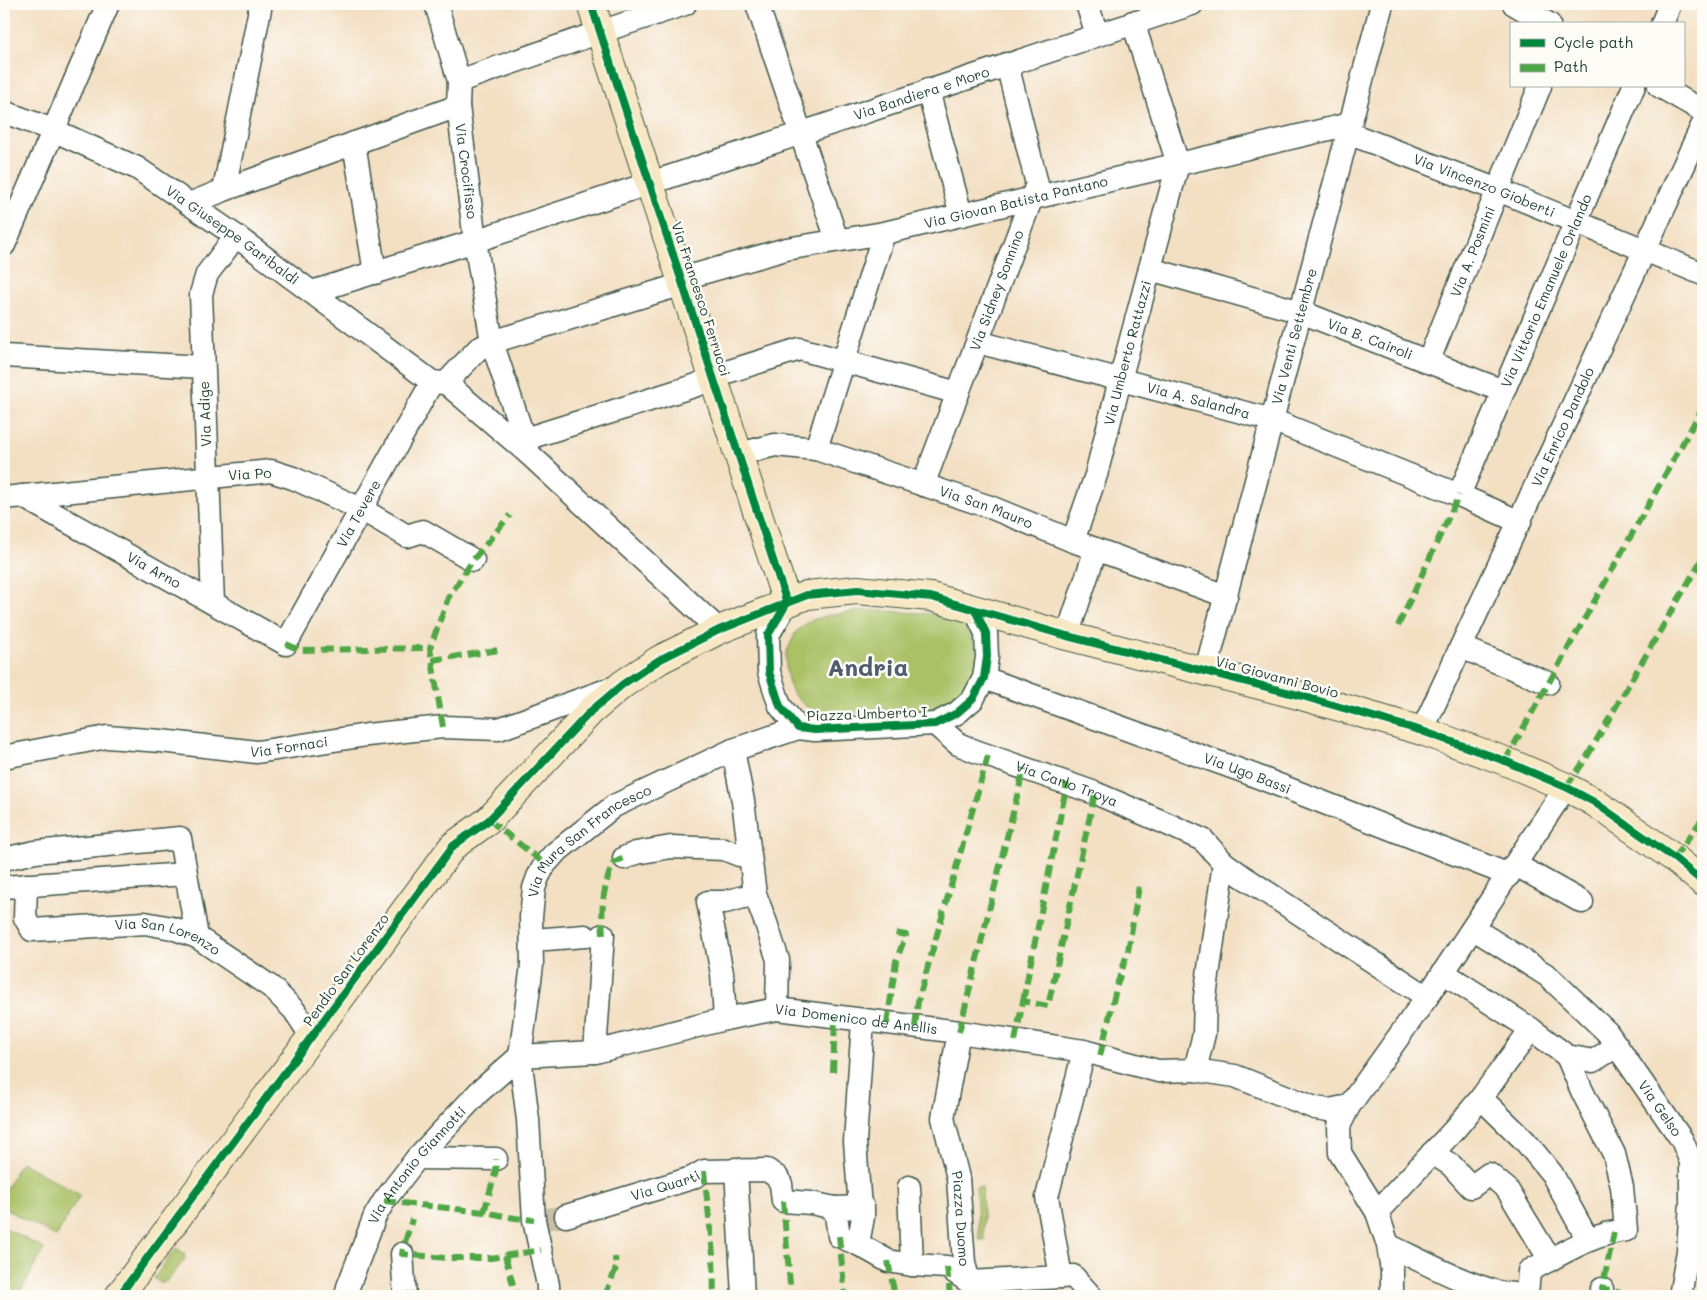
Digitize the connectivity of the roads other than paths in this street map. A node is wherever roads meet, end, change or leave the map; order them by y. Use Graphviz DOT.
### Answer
graph roads {
  1 [pos="108,4"];
  2 [pos="261,4"];
  3 [pos="436,4"];
  4 [pos="591,4"];
  5 [pos="685,4"];
  6 [pos="757,4"];
  7 [pos="1088,4"];
  8 [pos="1192,4"];
  9 [pos="1382,4"];
  10 [pos="1514,4"];
  11 [pos="1670,4"];
  12 [pos="1133,22"];
  13 [pos="1546,22"];
  14 [pos="1663,22"];
  15 [pos="600,32"];
  16 [pos="1097,34"];
  17 [pos="1007,64"];
  18 [pos="459,81"];
  19 [pos="1539,88"];
  20 [pos="1633,88"];
  21 [pos="1662,88"];
  22 [pos="928,90"];
  23 [pos="458,106"];
  24 [pos="4,112"];
  25 [pos="1703,112"];
  26 [pos="1703,124"];
  27 [pos="1349,129"];
  28 [pos="53,130"];
  29 [pos="801,132"];
  30 [pos="354,143"];
  31 [pos="1178,164"];
  32 [pos="650,182"];
  33 [pos="224,190"];
  34 [pos="1498,190"];
  35 [pos="1032,198"];
  36 [pos="189,204"];
  37 [pos="961,215"];
  38 [pos="1576,222"];
  39 [pos="884,233"];
  40 [pos="236,236"];
  41 [pos="837,240"];
  42 [pos="475,241"];
  43 [pos="4,245"];
  44 [pos="1646,250"];
  45 [pos="1150,269"];
  46 [pos="375,273"];
  47 [pos="1703,274"];
  48 [pos="682,282"];
  49 [pos="312,292"];
  50 [pos="1301,312"];
  51 [pos="492,342"];
  52 [pos="978,342"];
  53 [pos="4,356"];
  54 [pos="844,360"];
  55 [pos="1428,362"];
  56 [pos="203,367"];
  57 [pos="714,376"];
  58 [pos="1120,380"];
  59 [pos="439,383"];
  60 [pos="1503,391"];
  61 [pos="958,393"];
  62 [pos="1272,420"];
  63 [pos="527,446"];
  64 [pos="816,449"];
  65 [pos="739,454"];
  66 [pos="208,477"];
  67 [pos="923,485"];
  68 [pos="1458,495"];
  69 [pos="13,497"];
  70 [pos="361,508"];
  71 [pos="1520,522"];
  72 [pos="1073,541"];
  73 [pos="1096,549"];
  74 [pos="472,560"];
  75 [pos="1226,596"];
  76 [pos="213,603"];
  77 [pos="787,603"];
  78 [pos="974,610"];
  79 [pos="719,630"];
  80 [pos="1068,636"];
  81 [pos="286,644"];
  82 [pos="1461,647"];
  83 [pos="1206,670"];
  84 [pos="984,678"];
  85 [pos="1548,683"];
  86 [pos="623,684"];
  87 [pos="935,724"];
  88 [pos="798,728"];
  89 [pos="1422,731"];
  90 [pos="733,750"];
  91 [pos="4,757"];
  92 [pos="1566,787"];
  93 [pos="738,855"];
  94 [pos="624,858"];
  95 [pos="4,860"];
  96 [pos="1224,863"];
  97 [pos="1512,870"];
  98 [pos="185,874"];
  99 [pos="1703,882"];
  100 [pos="26,885"];
  101 [pos="4,887"];
  102 [pos="755,894"];
  103 [pos="1582,902"];
  104 [pos="1474,929"];
  105 [pos="197,937"];
  106 [pos="533,940"];
  107 [pos="1444,973"];
  108 [pos="1428,997"];
  109 [pos="776,1009"];
  110 [pos="725,1019"];
  111 [pos="863,1021"];
  112 [pos="1534,1031"];
  113 [pos="959,1032"];
  114 [pos="312,1037"];
  115 [pos="1617,1046"];
  116 [pos="1084,1051"];
  117 [pos="595,1052"];
  118 [pos="520,1056"];
  119 [pos="1568,1056"];
  120 [pos="1196,1070"];
  121 [pos="1481,1098"];
  122 [pos="1348,1106"];
  123 [pos="1432,1153"];
  124 [pos="417,1158"];
  125 [pos="496,1159"];
  126 [pos="1697,1161"];
  127 [pos="736,1170"];
  128 [pos="908,1187"];
  129 [pos="835,1208"];
  130 [pos="860,1208"];
  131 [pos="1377,1212"];
  132 [pos="566,1216"];
  133 [pos="1588,1240"];
  134 [pos="858,1244"];
  135 [pos="1388,1245"];
  136 [pos="402,1254"];
  137 [pos="1550,1260"];
  138 [pos="912,1265"];
  139 [pos="1061,1277"];
  140 [pos="969,1282"];
  141 [pos="119,1296"];
  142 [pos="346,1296"];
  143 [pos="406,1296"];
  144 [pos="548,1296"];
  145 [pos="743,1296"];
  146 [pos="1091,1296"];
  147 [pos="1392,1296"];
  148 [pos="1528,1296"];
  149 [pos="1680,1296"];
  1 -- 28 [label="street"];
  2 -- 33 [label="street"];
  3 -- 18 [label="street, Via Crocifisso"];
  4 -- 15 [label="street, Via Francesco Ferrucci"];
  5 -- 15 [label="street"];
  6 -- 29 [label="street"];
  7 -- 16 [label="street"];
  8 -- 12 [label="street, Via Bandiera e Moro"];
  9 -- 27 [label="street, Via Venti Settembre"];
  10 -- 13 [label="street"];
  11 -- 14 [label="street"];
  12 -- 16 [label="street, Via Bandiera e Moro"];
  12 -- 31 [label="street"];
  15 -- 18 [label="street"];
  15 -- 32 [label="street, Via Francesco Ferrucci"];
  16 -- 17 [label="street, Via Bandiera e Moro"];
  17 -- 22 [label="street, Via Bandiera e Moro"];
  17 -- 35 [label="street, Via Sidney Sonnino"];
  18 -- 23 [label="street, Via Crocifisso"];
  19 -- 34 [label="street, Via A. Posmini"];
  20 -- 38 [label="street, Via Vittorio Emanuele Orlando"];
  21 -- 25 [label="street"];
  22 -- 29 [label="street, Via Bandiera e Moro"];
  22 -- 37 [label="street"];
  23 -- 30 [label="street"];
  23 -- 42 [label="street, Via Crocifisso"];
  24 -- 28 [label="street, Via Giuseppe Garibaldi"];
  26 -- 44 [label="street, Via Enrico Dandolo"];
  27 -- 31 [label="street, Via Giovan Batista Pantano"];
  27 -- 34 [label="street, Via Vincenzo Gioberti"];
  27 -- 50 [label="street, Via Venti Settembre"];
  28 -- 36 [label="street, Via Giuseppe Garibaldi"];
  28 -- 43 [label="street"];
  29 -- 32 [label="street, Via Bandiera e Moro"];
  29 -- 41 [label="street"];
  30 -- 33 [label="street"];
  30 -- 46 [label="street"];
  31 -- 35 [label="street, Via Giovan Batista Pantano"];
  31 -- 45 [label="street, Via Umberto Rattazzi"];
  32 -- 42 [label="street, Via Bandiera e Moro"];
  32 -- 48 [label="street, Via Francesco Ferrucci"];
  33 -- 36 [label="street"];
  34 -- 38 [label="street, Via Vincenzo Gioberti"];
  34 -- 55 [label="street, Via A. Posmini"];
  35 -- 37 [label="street, Via Giovan Batista Pantano"];
  35 -- 52 [label="street, Via Sidney Sonnino"];
  36 -- 40 [label="street, Via Giuseppe Garibaldi"];
  37 -- 39 [label="street, Via Giovan Batista Pantano"];
  38 -- 44 [label="street, Via Vincenzo Gioberti"];
  38 -- 60 [label="street, Via Vittorio Emanuele Orlando"];
  39 -- 41 [label="street, Via Giovan Batista Pantano"];
  39 -- 54 [label="street"];
  40 -- 49 [label="street, Via Giuseppe Garibaldi"];
  40 -- 56 [label="street, Via Adige"];
  41 -- 48 [label="street, Via Giovan Batista Pantano"];
  42 -- 46 [label="street, Via Bandiera e Moro"];
  42 -- 51 [label="street, Via Crocifisso"];
  44 -- 47 [label="street, Via Vincenzo Gioberti"];
  44 -- 71 [label="street, Via Enrico Dandolo"];
  45 -- 50 [label="street, Via B. Cairoli"];
  45 -- 58 [label="street, Via Umberto Rattazzi"];
  46 -- 49 [label="street, Via Bandiera e Moro"];
  48 -- 51 [label="street, Via Giovan Batista Pantano"];
  48 -- 57 [label="street, Via Francesco Ferrucci"];
  49 -- 59 [label="street, Via Giuseppe Garibaldi"];
  50 -- 55 [label="street, Via B. Cairoli"];
  50 -- 62 [label="street, Via Venti Settembre"];
  51 -- 59 [label="street, Via Tevere"];
  51 -- 63 [label="street, Via Crocifisso"];
  52 -- 58 [label="street, Via A. Salandra"];
  52 -- 61 [label="street, Via Sidney Sonnino"];
  53 -- 56 [label="street"];
  54 -- 57 [label="street"];
  54 -- 61 [label="street"];
  54 -- 64 [label="street"];
  55 -- 60 [label="street, Via B. Cairoli"];
  56 -- 66 [label="street, Via Adige"];
  57 -- 63 [label="street"];
  57 -- 65 [label="street, Via Francesco Ferrucci"];
  58 -- 62 [label="street, Via A. Salandra"];
  58 -- 72 [label="street, Via Umberto Rattazzi"];
  59 -- 63 [label="street, Via Giuseppe Garibaldi"];
  59 -- 70 [label="street, Via Tevere"];
  60 -- 68 [label="street, Via Vittorio Emanuele Orlando"];
  61 -- 67 [label="street, Via Sidney Sonnino"];
  62 -- 68 [label="street, Via A. Salandra"];
  62 -- 75 [label="street, Via Venti Settembre"];
  63 -- 79 [label="street, Via Giuseppe Garibaldi"];
  64 -- 65 [label="street, Via San Mauro"];
  64 -- 67 [label="street, Via San Mauro"];
  65 -- 77 [label="street, Via Francesco Ferrucci"];
  66 -- 69 [label="street, Via Po"];
  66 -- 70 [label="street, Via Po"];
  66 -- 76 [label="street, Via Adige"];
  67 -- 72 [label="street, Via San Mauro"];
  68 -- 71 [label="street, Via A. Salandra"];
  69 -- 76 [label="street, Via Arno"];
  70 -- 74 [label="street, Via Po"];
  70 -- 81 [label="street, Via Tevere"];
  71 -- 82 [label="street, Via Enrico Dandolo"];
  72 -- 73 [label="street, Via San Mauro"];
  73 -- 75 [label="street, Via San Mauro"];
  73 -- 80 [label="street"];
  75 -- 83 [label="street, Via Venti Settembre"];
  76 -- 81 [label="street, Via Arno"];
  77 -- 78 [label="street, Via Giovanni Bovio"];
  77 -- 79 [label="street, Pendio San Lorenzo"];
  77 -- 88 [label="street, Piazza Umberto I"];
  78 -- 80 [label="street, Via Giovanni Bovio"];
  78 -- 84 [label="street, Piazza Umberto I"];
  79 -- 86 [label="street, Pendio San Lorenzo"];
  80 -- 83 [label="street, Via Giovanni Bovio"];
  82 -- 85 [label="street"];
  82 -- 89 [label="street, Via Enrico Dandolo"];
  83 -- 89 [label="street, Via Giovanni Bovio"];
  84 -- 87 [label="street, Piazza Umberto I"];
  84 -- 97 [label="street, Via Ugo Bassi"];
  86 -- 91 [label="street, Via Fornaci"];
  86 -- 114 [label="street, Pendio San Lorenzo"];
  87 -- 88 [label="street, Piazza Umberto I"];
  87 -- 96 [label="street, Via Carlo Troya"];
  88 -- 90 [label="street, Via Mura San Francesco"];
  89 -- 92 [label="street, Via Giovanni Bovio"];
  90 -- 102 [label="street"];
  90 -- 106 [label="street, Via Mura San Francesco"];
  92 -- 97 [label="street"];
  92 -- 99 [label="street, Via Giovanni Bovio"];
  93 -- 94 [label="street"];
  95 -- 98 [label="street"];
  96 -- 108 [label="street"];
  96 -- 120 [label="street"];
  97 -- 103 [label="street, Via Ugo Bassi"];
  97 -- 104 [label="street"];
  98 -- 100 [label="street"];
  98 -- 105 [label="street"];
  100 -- 101 [label="street"];
  100 -- 105 [label="street, Via San Lorenzo"];
  102 -- 109 [label="street"];
  102 -- 110 [label="street"];
  104 -- 107 [label="street"];
  104 -- 115 [label="street, Via Gelso"];
  105 -- 114 [label="street, Via San Lorenzo"];
  106 -- 117 [label="street"];
  106 -- 118 [label="street, Via Mura San Francesco"];
  107 -- 108 [label="street"];
  107 -- 112 [label="street"];
  108 -- 122 [label="street"];
  109 -- 110 [label="street, Via Domenico de Anellis"];
  109 -- 111 [label="street, Via Domenico de Anellis"];
  110 -- 117 [label="street, Via Domenico de Anellis"];
  111 -- 113 [label="street, Via Domenico de Anellis"];
  111 -- 130 [label="street"];
  112 -- 119 [label="street"];
  112 -- 121 [label="street"];
  113 -- 116 [label="street, Via Domenico de Anellis"];
  113 -- 140 [label="street, Piazza Duomo"];
  114 -- 141 [label="street, Pendio San Lorenzo"];
  115 -- 119 [label="street"];
  115 -- 126 [label="street, Via Gelso"];
  116 -- 120 [label="street, Via Domenico de Anellis"];
  116 -- 139 [label="street"];
  117 -- 118 [label="street, Via Domenico de Anellis"];
  118 -- 124 [label="street, Via Antonio Giannotti"];
  118 -- 144 [label="street, Via Mura San Francesco"];
  119 -- 133 [label="street"];
  120 -- 122 [label="street, Via Domenico de Anellis"];
  121 -- 123 [label="street"];
  121 -- 133 [label="street"];
  122 -- 131 [label="street"];
  123 -- 131 [label="street"];
  123 -- 137 [label="street"];
  124 -- 125 [label="street"];
  124 -- 142 [label="street, Via Antonio Giannotti"];
  126 -- 149 [label="street, Via Gelso"];
  127 -- 129 [label="street, Via Quarti"];
  127 -- 132 [label="street, Via Quarti"];
  127 -- 145 [label="street"];
  128 -- 138 [label="street"];
  129 -- 130 [label="street"];
  129 -- 134 [label="street"];
  130 -- 134 [label="street"];
  131 -- 135 [label="street"];
  133 -- 137 [label="street"];
  134 -- 138 [label="street"];
  135 -- 147 [label="street"];
  135 -- 148 [label="street"];
  136 -- 143 [label="street"];
  137 -- 148 [label="street"];
  138 -- 140 [label="street"];
  139 -- 140 [label="street, Piazza Duomo"];
  139 -- 146 [label="street"];
}
